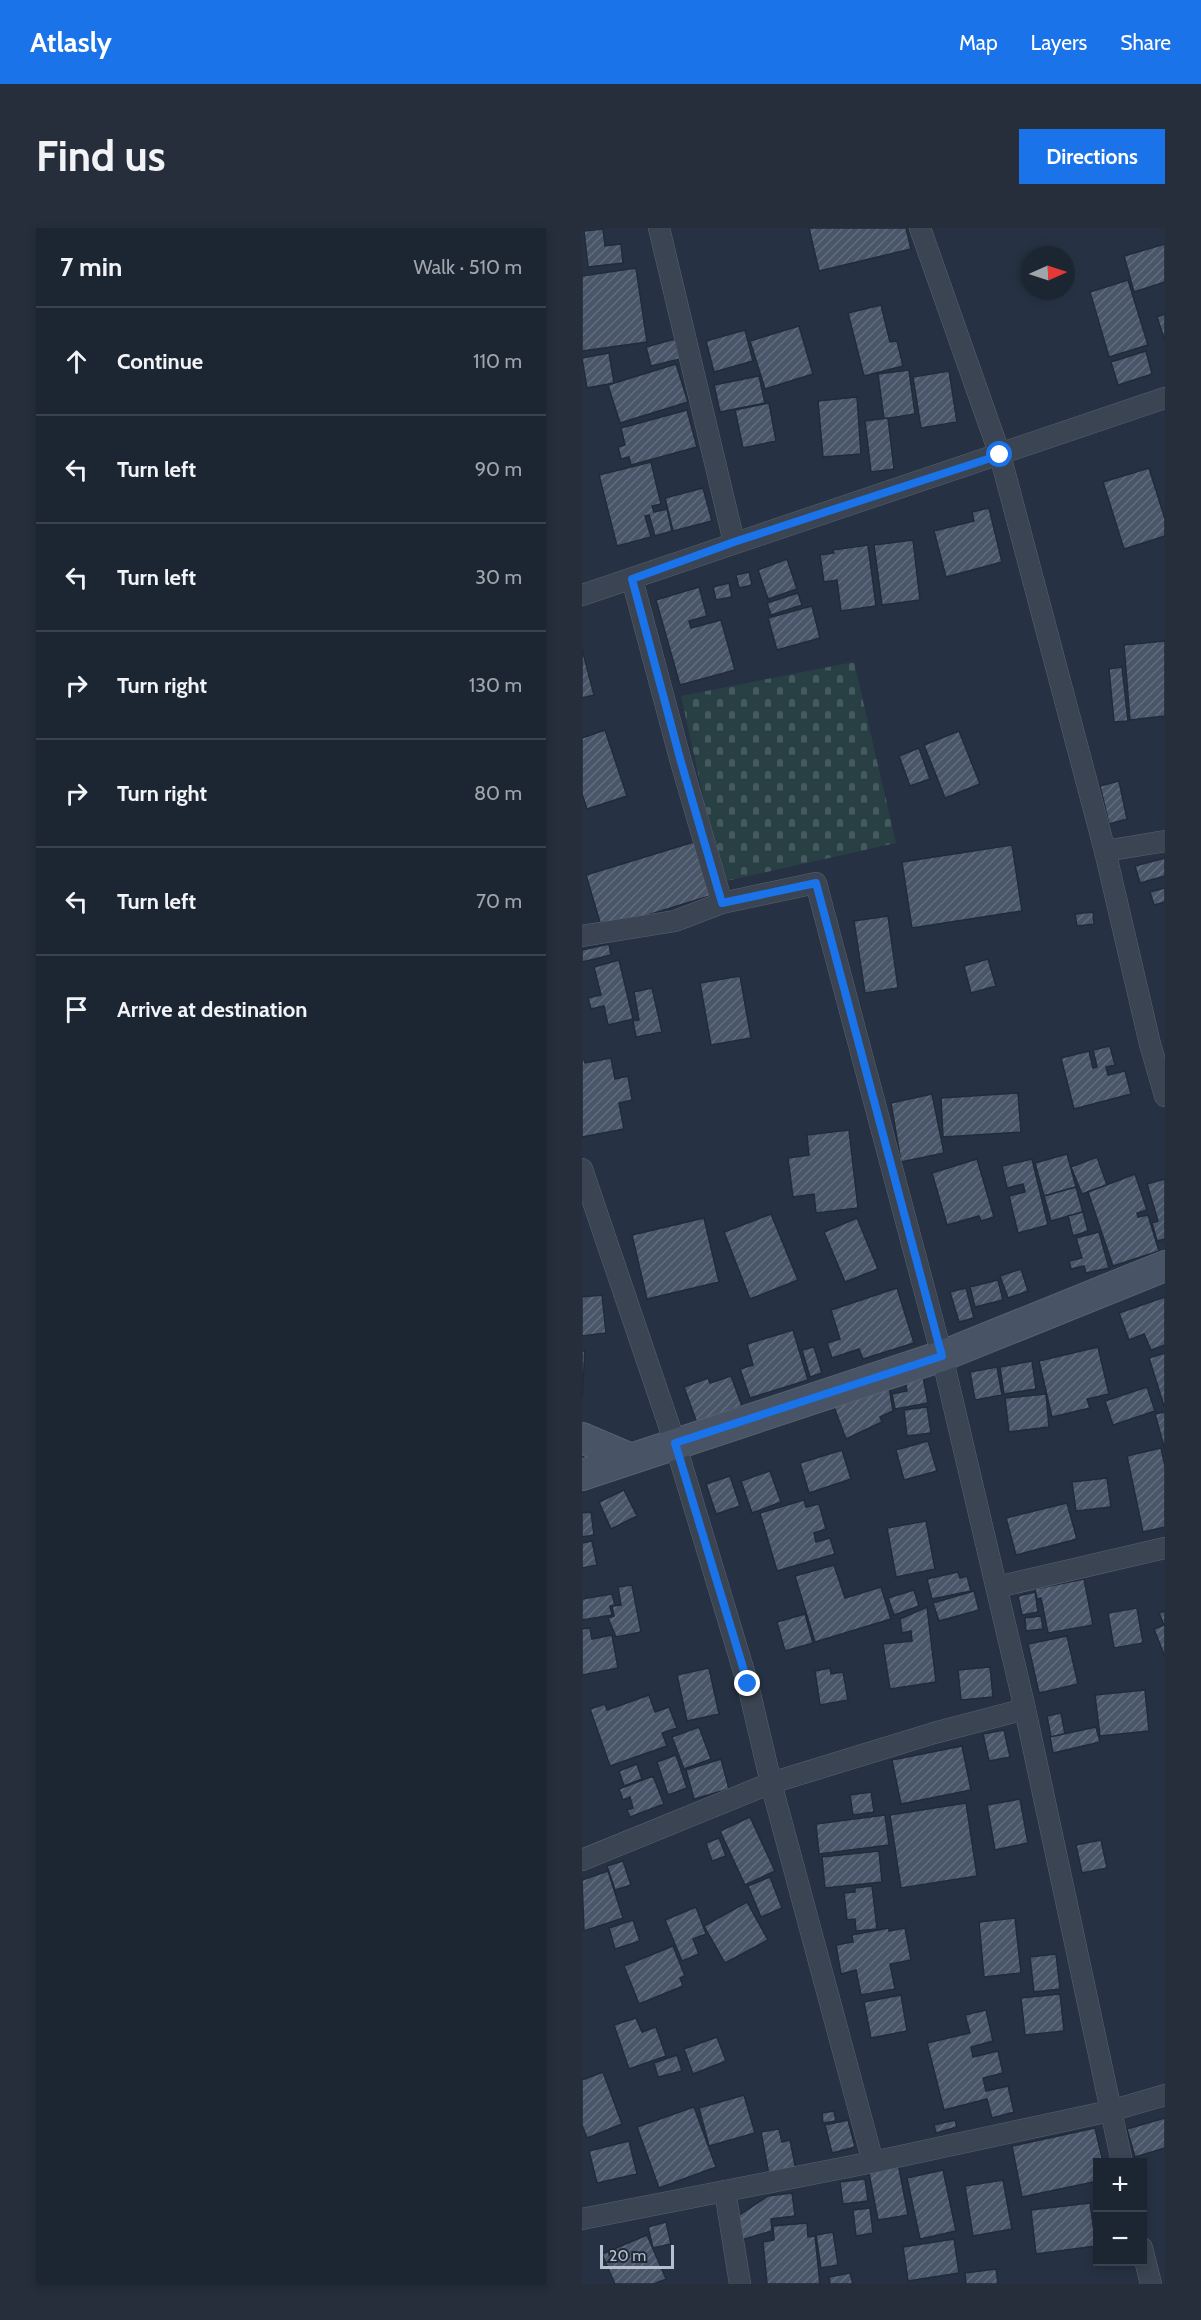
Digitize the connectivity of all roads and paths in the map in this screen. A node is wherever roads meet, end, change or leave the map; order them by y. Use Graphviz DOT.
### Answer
graph roads {
  1 [pos="659,228"];
  2 [pos="920,228"];
  3 [pos="1165,398"];
  4 [pos="1000,455"];
  5 [pos="734,542"];
  6 [pos="632,579"];
  7 [pos="582,595"];
  8 [pos="1165,842"];
  9 [pos="1105,851"];
  10 [pos="722,903"];
  11 [pos="582,936"];
  12 [pos="1165,1096"];
  13 [pos="582,1169"];
  14 [pos="1165,1266"];
  15 [pos="942,1356"];
  16 [pos="582,1438"];
  17 [pos="675,1443"];
  18 [pos="629,1458"];
  19 [pos="582,1475"];
  20 [pos="1165,1548"];
  21 [pos="997,1587"];
  22 [pos="1025,1709"];
  23 [pos="771,1783"];
  24 [pos="582,1860"];
  25 [pos="1165,2095"];
  26 [pos="1110,2111"];
  27 [pos="1121,2158"];
  28 [pos="873,2162"];
  29 [pos="725,2191"];
  30 [pos="582,2219"];
  31 [pos="1147,2266"];
  32 [pos="740,2284"];
  33 [pos="1151,2284"];
  1 -- 5 [label="street"];
  2 -- 4 [label="street"];
  3 -- 4 [label="street"];
  4 -- 5 [label="street"];
  4 -- 9 [label="street"];
  5 -- 6 [label="street"];
  6 -- 7 [label="street"];
  6 -- 10 [label="street"];
  8 -- 9 [label="street"];
  9 -- 12 [label="street"];
  10 -- 11 [label="street"];
  10 -- 15 [label="street"];
  13 -- 17 [label="street"];
  14 -- 15 [label="main road"];
  15 -- 17 [label="main road"];
  15 -- 21 [label="street"];
  16 -- 18 [label="main road"];
  17 -- 18 [label="main road"];
  17 -- 23 [label="street"];
  18 -- 19 [label="main road"];
  20 -- 21 [label="street"];
  21 -- 22 [label="street"];
  22 -- 23 [label="street"];
  22 -- 26 [label="street"];
  23 -- 24 [label="street"];
  23 -- 28 [label="street"];
  25 -- 26 [label="street"];
  26 -- 27 [label="street"];
  26 -- 28 [label="street"];
  28 -- 29 [label="street"];
  29 -- 30 [label="street"];
  29 -- 32 [label="street"];
  31 -- 33 [label="street"];
}
